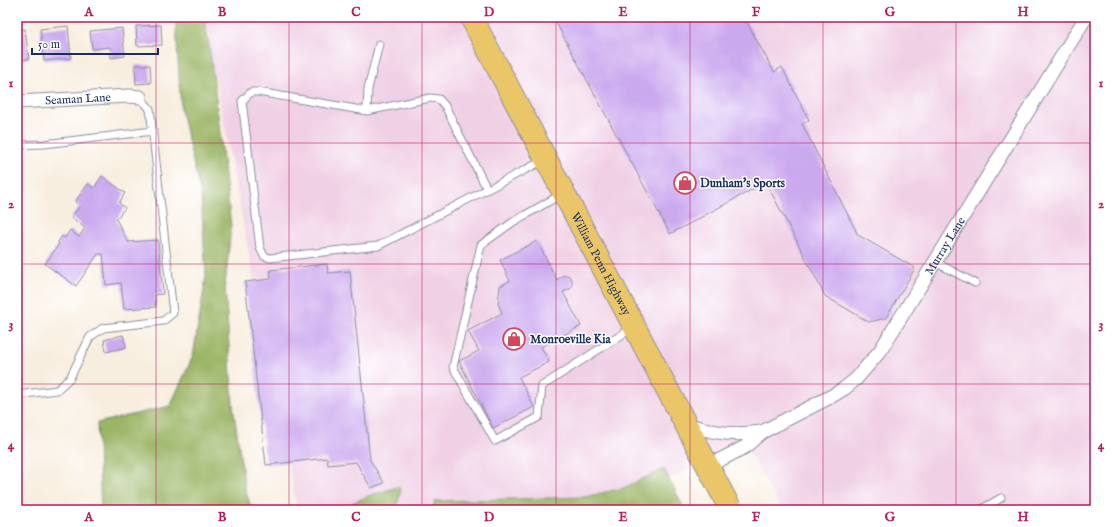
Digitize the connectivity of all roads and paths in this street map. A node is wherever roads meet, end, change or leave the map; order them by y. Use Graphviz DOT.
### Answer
graph roads {
  1 [pos="471,17"];
  2 [pos="1086,17"];
  3 [pos="379,44"];
  4 [pos="140,97"];
  5 [pos="17,102"];
  6 [pos="367,111"];
  7 [pos="153,131"];
  8 [pos="17,145"];
  9 [pos="546,159"];
  10 [pos="487,189"];
  11 [pos="564,193"];
  12 [pos="935,262"];
  13 [pos="975,283"];
  14 [pos="634,326"];
  15 [pos="17,395"];
  16 [pos="686,424"];
  17 [pos="762,432"];
  18 [pos="708,466"];
  19 [pos="1001,498"];
  20 [pos="731,510"];
  21 [pos="980,510"];
  1 -- 9 [label="highway, William Penn Highway"];
  2 -- 12 [label="street, Murray Lane"];
  3 -- 6 [label="lane"];
  4 -- 5 [label="street, Seaman Lane"];
  4 -- 7 [label="lane"];
  6 -- 10 [label="lane"];
  6 -- 10 [label="lane"];
  7 -- 8 [label="lane"];
  7 -- 15 [label="lane"];
  9 -- 10 [label="lane"];
  9 -- 11 [label="highway, William Penn Highway"];
  11 -- 14 [label="highway, William Penn Highway"];
  11 -- 14 [label="lane"];
  12 -- 13 [label="lane"];
  12 -- 17 [label="street, Murray Lane"];
  14 -- 16 [label="highway, William Penn Highway"];
  16 -- 17 [label="street, Murray Lane"];
  16 -- 18 [label="highway, William Penn Highway"];
  17 -- 18 [label="street, Murray Lane"];
  18 -- 20 [label="highway, William Penn Highway"];
  19 -- 21 [label="lane"];
}
